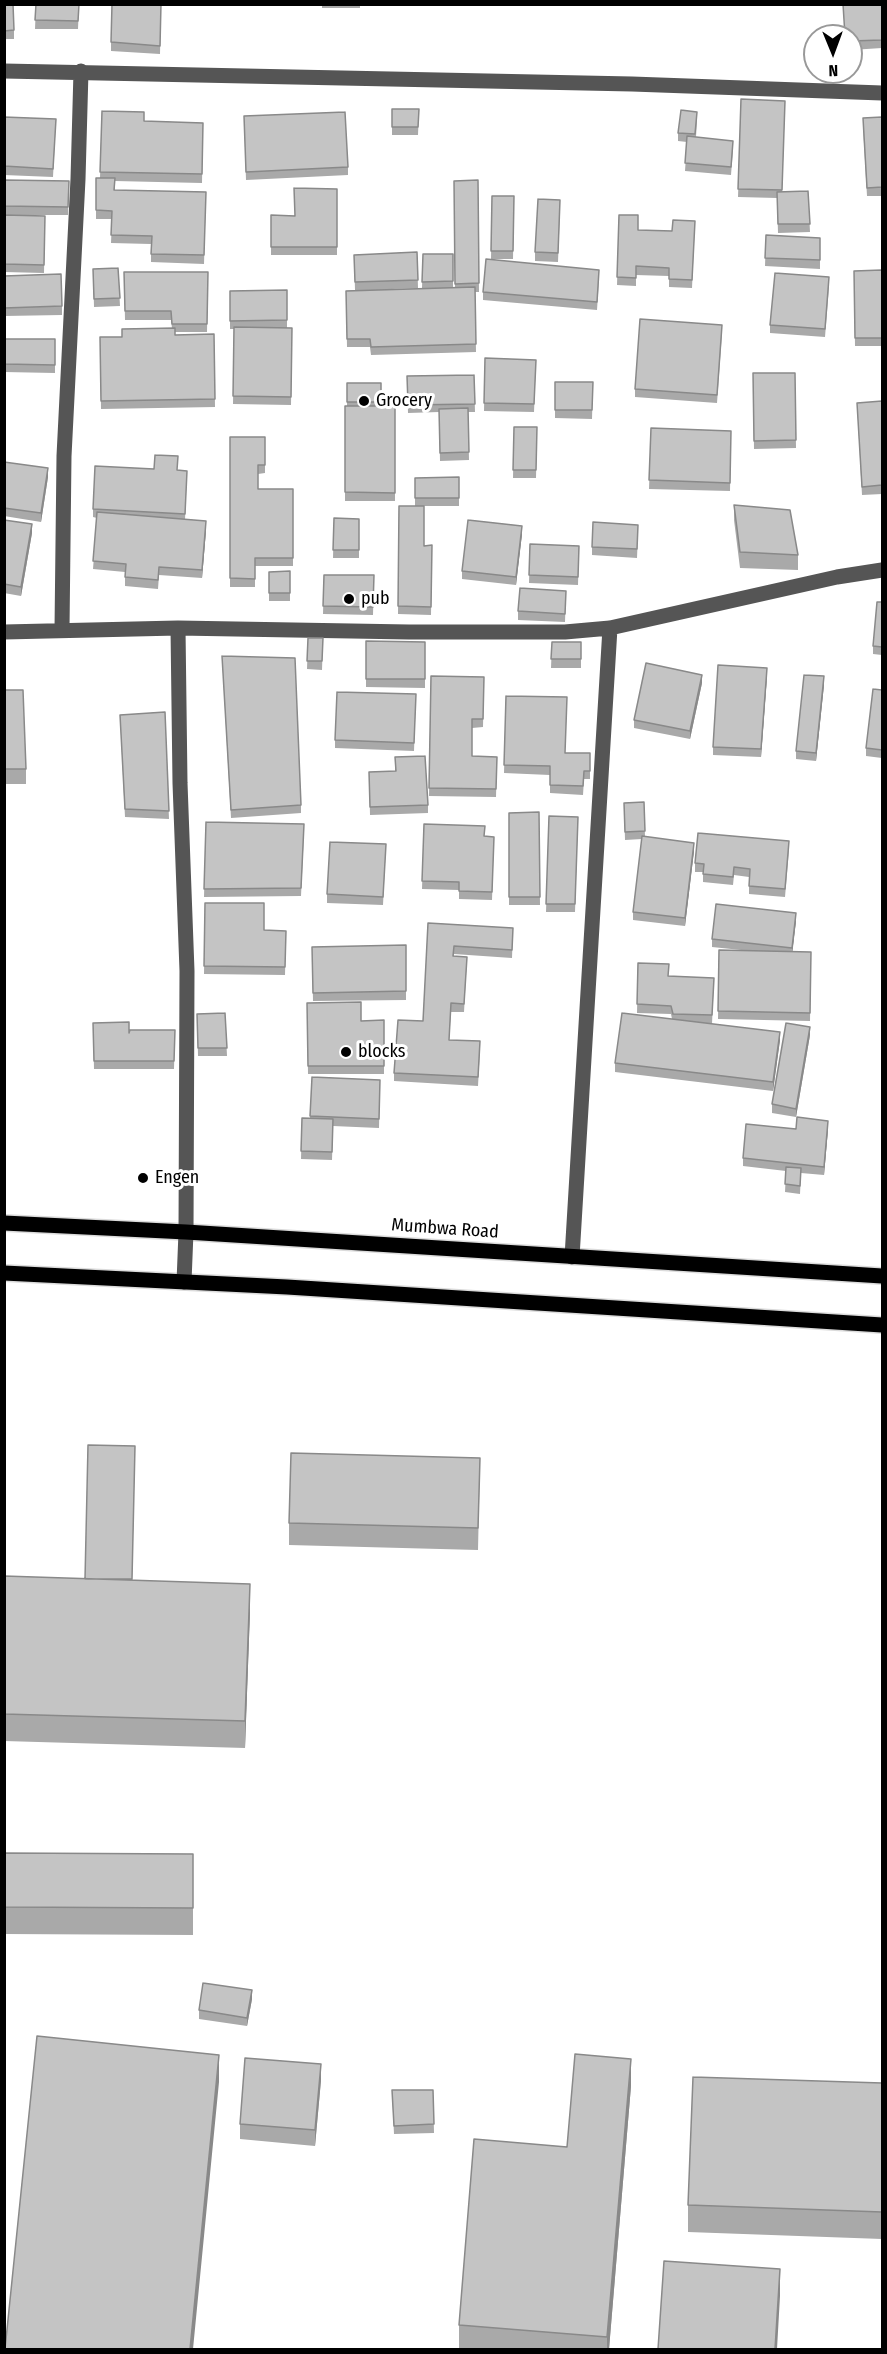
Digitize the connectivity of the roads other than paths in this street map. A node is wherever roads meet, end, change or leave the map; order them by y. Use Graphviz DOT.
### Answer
graph roads {
  1 [pos="4,71"];
  2 [pos="81,72"];
  3 [pos="882,93"];
  4 [pos="882,570"];
  5 [pos="178,628"];
  6 [pos="610,628"];
  7 [pos="62,629"];
  8 [pos="4,632"];
  9 [pos="4,1223"];
  10 [pos="186,1232"];
  11 [pos="572,1257"];
  12 [pos="4,1273"];
  13 [pos="882,1276"];
  14 [pos="184,1282"];
  15 [pos="882,1324"];
  1 -- 2 [label="street"];
  2 -- 3 [label="street"];
  2 -- 7 [label="street"];
  4 -- 6 [label="street"];
  5 -- 6 [label="street"];
  5 -- 7 [label="street"];
  5 -- 10 [label="street"];
  6 -- 11 [label="street"];
  7 -- 8 [label="street"];
  9 -- 10 [label="main road, Mumbwa Road"];
  10 -- 11 [label="main road, Mumbwa Road"];
  10 -- 14 [label="street"];
  11 -- 13 [label="main road, Mumbwa Road"];
  12 -- 14 [label="main road"];
  14 -- 15 [label="main road"];
}
